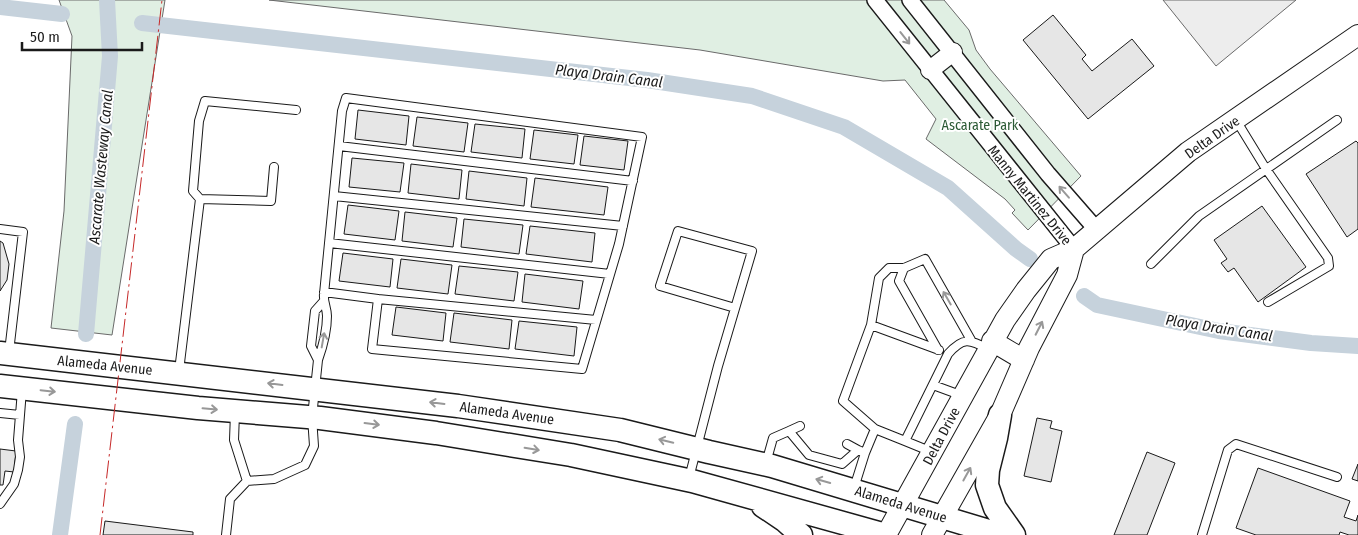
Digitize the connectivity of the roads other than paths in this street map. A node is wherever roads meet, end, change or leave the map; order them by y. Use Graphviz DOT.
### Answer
graph roads {
  1 [pos="876,0"];
  2 [pos="910,0"];
  3 [pos="1358,35"];
  4 [pos="952,52"];
  5 [pos="930,70"];
  6 [pos="296,110"];
  7 [pos="1236,120"];
  8 [pos="1337,120"];
  9 [pos="339,146"];
  10 [pos="274,167"];
  11 [pos="1266,169"];
  12 [pos="633,180"];
  13 [pos="334,196"];
  14 [pos="200,199"];
  15 [pos="623,226"];
  16 [pos="1096,228"];
  17 [pos="0,229"];
  18 [pos="329,243"];
  19 [pos="1074,249"];
  20 [pos="1151,264"];
  21 [pos="904,268"];
  22 [pos="610,274"];
  23 [pos="324,292"];
  24 [pos="378,299"];
  25 [pos="323,302"];
  26 [pos="1268,302"];
  27 [pos="735,308"];
  28 [pos="596,320"];
  29 [pos="871,325"];
  30 [pos="984,344"];
  31 [pos="938,350"];
  32 [pos="4,353"];
  33 [pos="948,354"];
  34 [pos="318,360"];
  35 [pos="1024,360"];
  36 [pos="179,373"];
  37 [pos="933,384"];
  38 [pos="0,386"];
  39 [pos="23,388"];
  40 [pos="315,388"];
  41 [pos="963,396"];
  42 [pos="235,411"];
  43 [pos="0,413"];
  44 [pos="20,415"];
  45 [pos="1000,415"];
  46 [pos="312,417"];
  47 [pos="800,426"];
  48 [pos="875,429"];
  49 [pos="789,431"];
  50 [pos="905,441"];
  51 [pos="847,444"];
  52 [pos="697,449"];
  53 [pos="862,451"];
  54 [pos="932,452"];
  55 [pos="766,464"];
  56 [pos="1337,477"];
  57 [pos="689,480"];
  58 [pos="247,481"];
  59 [pos="853,490"];
  60 [pos="747,496"];
  61 [pos="0,504"];
  62 [pos="904,504"];
  63 [pos="937,526"];
  64 [pos="226,535"];
  65 [pos="801,535"];
  66 [pos="886,535"];
  67 [pos="1002,535"];
  68 [pos="1014,535"];
  69 [pos="1202,535"];
  1 -- 5 [label="street, Manny Martinez Drive, one-way"];
  2 -- 4 [label="street, Manny Martinez Drive"];
  3 -- 7 [label="main road, Delta Drive"];
  4 -- 5 [label="street"];
  16 -- 4 [label="street, Manny Martinez Drive, one-way"];
  5 -- 19 [label="street, Manny Martinez Drive"];
  6 -- 14 [label="lane"];
  7 -- 11 [label="lane"];
  7 -- 16 [label="main road, Delta Drive"];
  8 -- 11 [label="lane"];
  9 -- 12 [label="lane"];
  9 -- 12 [label="lane"];
  9 -- 13 [label="lane"];
  10 -- 14 [label="lane"];
  11 -- 20 [label="lane"];
  11 -- 26 [label="lane"];
  12 -- 15 [label="lane"];
  13 -- 15 [label="lane"];
  13 -- 18 [label="lane"];
  14 -- 36 [label="lane"];
  15 -- 22 [label="lane"];
  16 -- 19 [label="main road, Delta Drive"];
  17 -- 32 [label="lane"];
  18 -- 22 [label="lane"];
  18 -- 23 [label="lane"];
  19 -- 30 [label="main road, Delta Drive"];
  35 -- 19 [label="main road, one-way"];
  21 -- 29 [label="lane"];
  30 -- 21 [label="lane, one-way"];
  21 -- 31 [label="lane"];
  22 -- 28 [label="lane"];
  23 -- 24 [label="lane"];
  23 -- 25 [label="lane"];
  24 -- 28 [label="lane"];
  24 -- 28 [label="lane"];
  34 -- 25 [label="lane, one-way"];
  25 -- 34 [label="lane"];
  27 -- 27 [label="lane"];
  27 -- 52 [label="lane"];
  29 -- 31 [label="lane"];
  29 -- 48 [label="lane"];
  30 -- 33 [label="lane"];
  30 -- 35 [label="main road"];
  30 -- 41 [label="main road, Delta Drive"];
  31 -- 33 [label="lane"];
  32 -- 36 [label="main road, Alameda Avenue"];
  33 -- 37 [label="lane"];
  34 -- 40 [label="lane"];
  35 -- 45 [label="main road"];
  40 -- 36 [label="main road, Alameda Avenue, one-way"];
  37 -- 41 [label="lane"];
  37 -- 50 [label="lane"];
  38 -- 39 [label="main road"];
  39 -- 42 [label="main road, one-way"];
  39 -- 44 [label="lane"];
  40 -- 46 [label="lane"];
  52 -- 40 [label="main road, Alameda Avenue, one-way"];
  41 -- 54 [label="main road, Delta Drive"];
  42 -- 46 [label="main road"];
  42 -- 58 [label="lane"];
  43 -- 44 [label="lane"];
  44 -- 61 [label="lane"];
  63 -- 45 [label="main road, one-way"];
  45 -- 68 [label="main road"];
  46 -- 57 [label="main road, one-way"];
  46 -- 58 [label="lane"];
  47 -- 49 [label="lane"];
  48 -- 50 [label="lane"];
  48 -- 53 [label="lane"];
  49 -- 53 [label="lane"];
  49 -- 55 [label="lane"];
  50 -- 54 [label="lane"];
  51 -- 53 [label="lane"];
  52 -- 55 [label="main road, Alameda Avenue"];
  52 -- 57 [label="lane"];
  53 -- 59 [label="lane"];
  54 -- 62 [label="main road, Delta Drive"];
  59 -- 55 [label="main road, Alameda Avenue, one-way"];
  56 -- 69 [label="lane"];
  57 -- 60 [label="main road"];
  58 -- 64 [label="lane"];
  59 -- 62 [label="main road, Alameda Avenue"];
  60 -- 65 [label="main road"];
  60 -- 66 [label="main road"];
  62 -- 63 [label="main road, Alameda Avenue"];
  62 -- 66 [label="main road, Delta Drive"];
  63 -- 67 [label="main road, Alameda Avenue"];
}
